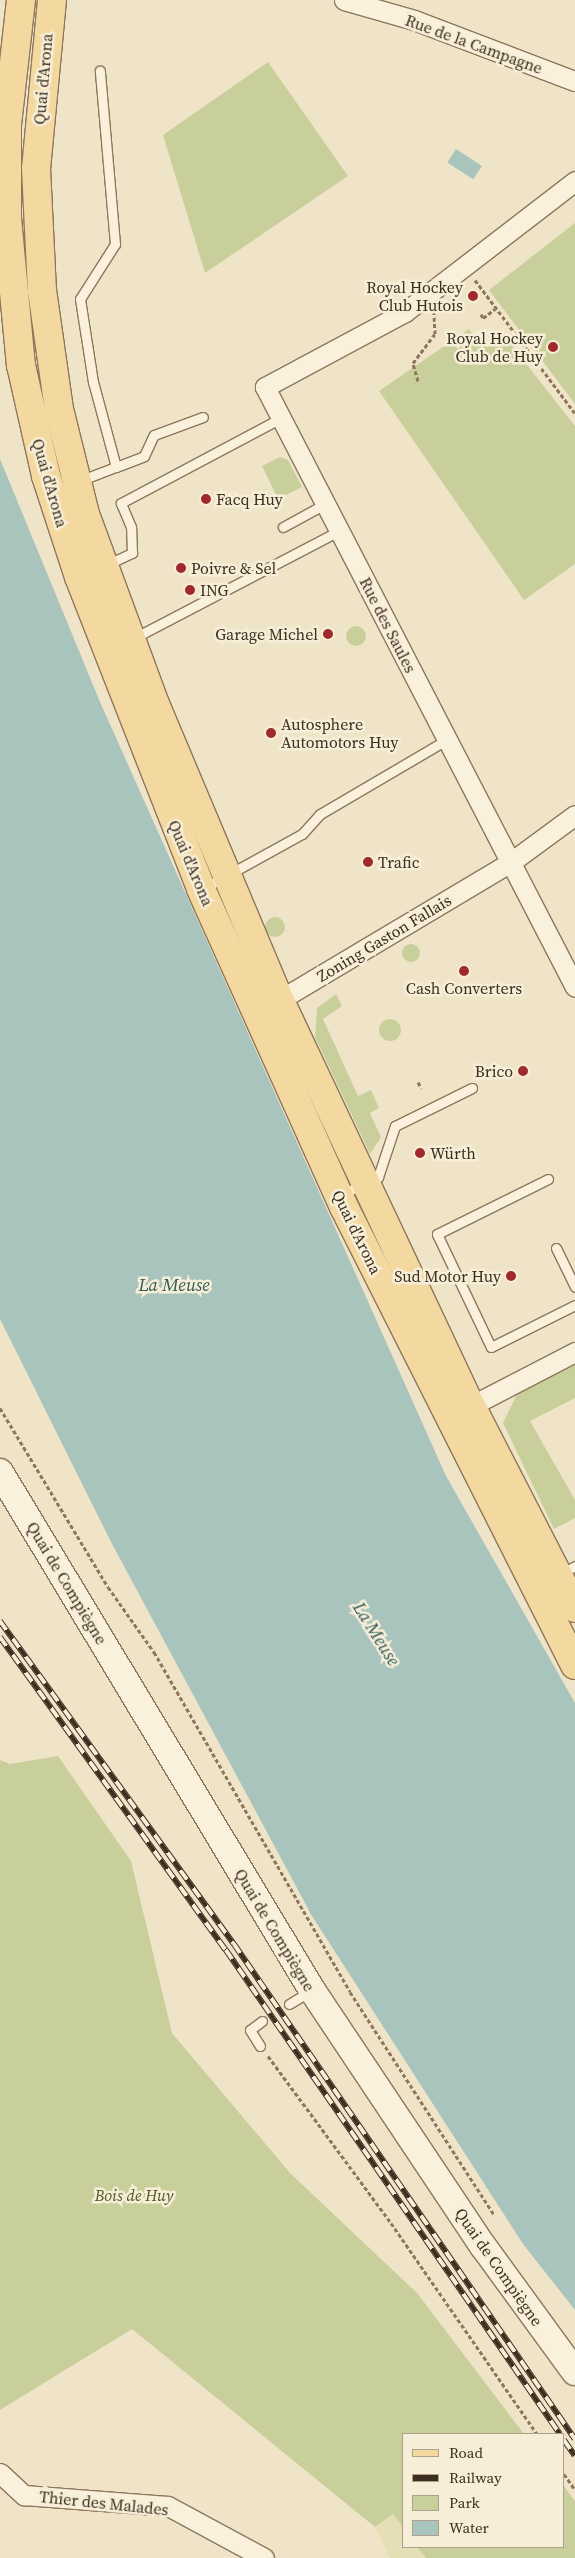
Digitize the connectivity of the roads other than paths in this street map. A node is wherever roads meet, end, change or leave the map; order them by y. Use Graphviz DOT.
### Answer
graph roads {
  1 [pos="52,0"];
  2 [pos="344,0"];
  3 [pos="21,2"];
  4 [pos="100,71"];
  5 [pos="575,81"];
  6 [pos="575,181"];
  7 [pos="203,418"];
  8 [pos="281,418"];
  9 [pos="116,467"];
  10 [pos="64,486"];
  11 [pos="326,504"];
  12 [pos="283,526"];
  13 [pos="339,531"];
  14 [pos="91,572"];
  15 [pos="131,640"];
  16 [pos="448,739"];
  17 [pos="575,815"];
  18 [pos="511,862"];
  19 [pos="227,876"];
  20 [pos="201,889"];
  21 [pos="575,987"];
  22 [pos="268,1007"];
  23 [pos="472,1088"];
  24 [pos="548,1179"];
  25 [pos="366,1182"];
  26 [pos="339,1195"];
  27 [pos="556,1248"];
  28 [pos="575,1287"];
  29 [pos="575,1305"];
  30 [pos="575,1352"];
  31 [pos="459,1412"];
  32 [pos="0,1472"];
  33 [pos="555,1577"];
  34 [pos="575,1608"];
  35 [pos="575,1665"];
  36 [pos="312,1990"];
  37 [pos="290,2004"];
  38 [pos="262,2021"];
  39 [pos="260,2046"];
  40 [pos="575,2372"];
  41 [pos="0,2473"];
  42 [pos="264,2558"];
  1 -- 10 [label="main road, Quai d'Arona"];
  2 -- 5 [label="street, Rue de la Campagne"];
  3 -- 10 [label="main road, Quai d'Arona"];
  4 -- 9 [label="lane"];
  6 -- 8 [label="street, Rue des Saules"];
  7 -- 9 [label="lane"];
  8 -- 11 [label="street, Rue des Saules"];
  8 -- 14 [label="lane"];
  9 -- 10 [label="lane"];
  10 -- 14 [label="main road, Quai d'Arona"];
  11 -- 12 [label="lane"];
  11 -- 13 [label="street, Rue des Saules"];
  13 -- 15 [label="lane"];
  13 -- 16 [label="street, Rue des Saules"];
  14 -- 15 [label="main road, Quai d'Arona"];
  14 -- 20 [label="main road, Quai d'Arona"];
  15 -- 19 [label="main road, Quai d'Arona"];
  16 -- 18 [label="street, Rue des Saules"];
  16 -- 19 [label="lane"];
  17 -- 18 [label="street"];
  18 -- 21 [label="street, Rue des Saules"];
  18 -- 22 [label="street, Zoning Gaston Fallais"];
  19 -- 20 [label="lane"];
  19 -- 22 [label="main road, Quai d'Arona"];
  20 -- 22 [label="main road, Quai d'Arona"];
  22 -- 25 [label="main road, Quai d'Arona"];
  22 -- 26 [label="main road, Quai d'Arona"];
  23 -- 25 [label="lane"];
  24 -- 29 [label="lane"];
  25 -- 26 [label="lane"];
  25 -- 31 [label="main road, Quai d'Arona"];
  26 -- 31 [label="main road, Quai d'Arona"];
  27 -- 28 [label="lane"];
  30 -- 31 [label="street"];
  31 -- 33 [label="main road, Quai d'Arona"];
  32 -- 36 [label="main road, Quai de Compiègne"];
  33 -- 34 [label="main road, Quai d'Arona"];
  33 -- 35 [label="main road, Quai d'Arona"];
  36 -- 37 [label="lane"];
  36 -- 40 [label="main road, Quai de Compiègne"];
  38 -- 39 [label="lane"];
  41 -- 42 [label="street, Thier des Malades"];
}
